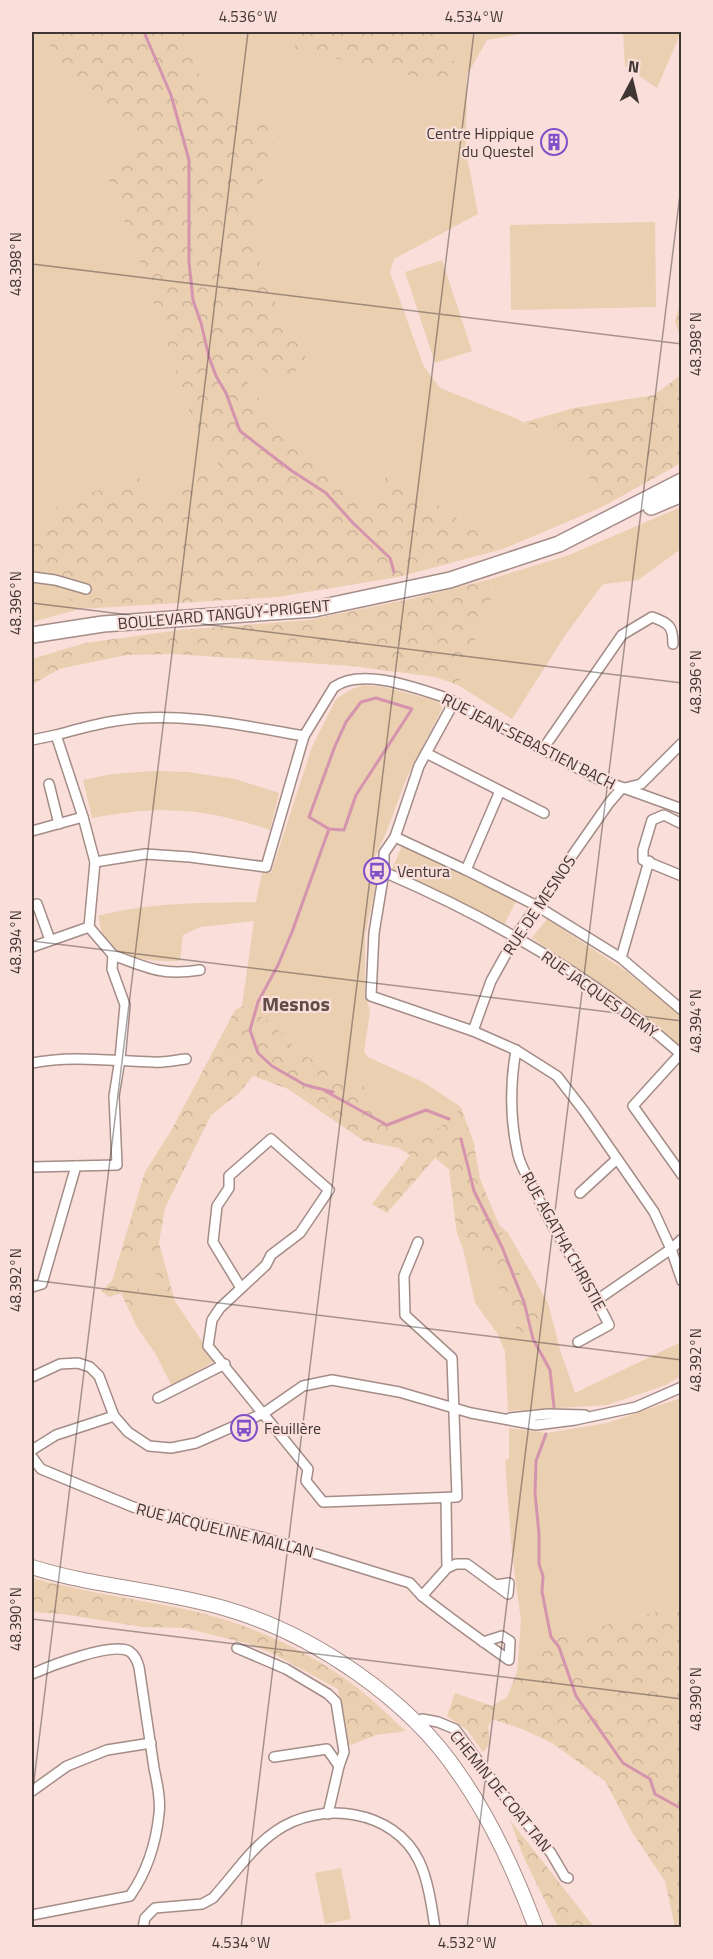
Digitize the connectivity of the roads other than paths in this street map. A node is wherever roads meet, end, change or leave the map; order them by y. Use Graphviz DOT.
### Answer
graph roads {
  1 [pos="681,481"];
  2 [pos="681,494"];
  3 [pos="559,544"];
  4 [pos="32,577"];
  5 [pos="86,590"];
  6 [pos="75,628"];
  7 [pos="32,634"];
  8 [pos="32,642"];
  9 [pos="673,644"];
  10 [pos="454,702"];
  11 [pos="56,735"];
  12 [pos="304,736"];
  13 [pos="32,740"];
  14 [pos="681,743"];
  15 [pos="543,749"];
  16 [pos="426,753"];
  17 [pos="49,784"];
  18 [pos="622,788"];
  19 [pos="500,791"];
  20 [pos="681,809"];
  21 [pos="544,813"];
  22 [pos="83,817"];
  23 [pos="59,824"];
  24 [pos="681,824"];
  25 [pos="32,831"];
  26 [pos="395,837"];
  27 [pos="649,861"];
  28 [pos="95,862"];
  29 [pos="465,870"];
  30 [pos="384,872"];
  31 [pos="681,876"];
  32 [pos="32,906"];
  33 [pos="537,906"];
  34 [pos="89,927"];
  35 [pos="516,936"];
  36 [pos="51,940"];
  37 [pos="32,946"];
  38 [pos="113,955"];
  39 [pos="621,958"];
  40 [pos="200,970"];
  41 [pos="681,1010"];
  42 [pos="473,1030"];
  43 [pos="516,1050"];
  44 [pos="681,1053"];
  45 [pos="120,1059"];
  46 [pos="186,1059"];
  47 [pos="32,1063"];
  48 [pos="617,1159"];
  49 [pos="76,1166"];
  50 [pos="32,1167"];
  51 [pos="681,1175"];
  52 [pos="580,1193"];
  53 [pos="681,1239"];
  54 [pos="418,1242"];
  55 [pos="671,1249"];
  56 [pos="681,1281"];
  57 [pos="32,1287"];
  58 [pos="241,1288"];
  59 [pos="597,1300"];
  60 [pos="578,1342"];
  61 [pos="225,1364"];
  62 [pos="32,1377"];
  63 [pos="681,1387"];
  64 [pos="158,1398"];
  65 [pos="453,1407"];
  66 [pos="264,1413"];
  67 [pos="114,1416"];
  68 [pos="32,1450"];
  69 [pos="32,1457"];
  70 [pos="446,1498"];
  71 [pos="32,1567"];
  72 [pos="447,1568"];
  73 [pos="496,1586"];
  74 [pos="422,1596"];
  75 [pos="483,1642"];
  76 [pos="237,1648"];
  77 [pos="32,1674"];
  78 [pos="418,1720"];
  79 [pos="151,1743"];
  80 [pos="274,1757"];
  81 [pos="339,1766"];
  82 [pos="32,1791"];
  83 [pos="328,1814"];
  84 [pos="568,1878"];
  85 [pos="32,1915"];
  86 [pos="143,1928"];
  87 [pos="435,1928"];
  88 [pos="538,1928"];
  1 -- 3 [label="main road, BOULEVARD TANGUY-PRIGENT"];
  2 -- 3 [label="main road"];
  3 -- 6 [label="main road, BOULEVARD TANGUY-PRIGENT"];
  4 -- 5 [label="street"];
  6 -- 7 [label="main road, BOULEVARD TANGUY-PRIGENT"];
  6 -- 8 [label="main road"];
  9 -- 15 [label="street"];
  10 -- 12 [label="street, RUE JEAN-SEBASTIEN BACH"];
  10 -- 15 [label="street, RUE JEAN-SEBASTIEN BACH"];
  10 -- 16 [label="street"];
  11 -- 12 [label="street"];
  11 -- 13 [label="street"];
  11 -- 22 [label="street"];
  12 -- 28 [label="street"];
  14 -- 18 [label="street"];
  15 -- 18 [label="street, RUE JEAN-SEBASTIEN BACH"];
  16 -- 19 [label="street"];
  16 -- 26 [label="street"];
  17 -- 23 [label="street"];
  18 -- 20 [label="street, RUE JEAN-SEBASTIEN BACH"];
  18 -- 33 [label="street, RUE DE MESNOS"];
  19 -- 21 [label="street"];
  19 -- 29 [label="street"];
  22 -- 23 [label="street"];
  22 -- 28 [label="street"];
  23 -- 25 [label="street"];
  24 -- 27 [label="street"];
  26 -- 29 [label="street, RUE JACQUES DEMY"];
  26 -- 30 [label="street"];
  27 -- 31 [label="street"];
  27 -- 39 [label="street"];
  28 -- 34 [label="street"];
  29 -- 33 [label="street, RUE JACQUES DEMY"];
  30 -- 35 [label="street, RUE JACQUES DEMY"];
  30 -- 42 [label="street"];
  32 -- 36 [label="street"];
  33 -- 35 [label="street, RUE DE MESNOS"];
  33 -- 39 [label="street, RUE JACQUES DEMY"];
  34 -- 36 [label="street"];
  34 -- 38 [label="street"];
  35 -- 42 [label="street, RUE DE MESNOS"];
  35 -- 44 [label="street, RUE JACQUES DEMY"];
  36 -- 37 [label="street"];
  38 -- 40 [label="street"];
  38 -- 45 [label="street"];
  39 -- 41 [label="street, RUE JACQUES DEMY"];
  42 -- 43 [label="street"];
  43 -- 48 [label="street"];
  43 -- 59 [label="street, RUE AGATHA CHRISTIE"];
  44 -- 51 [label="street"];
  45 -- 46 [label="street"];
  45 -- 47 [label="street"];
  45 -- 49 [label="street"];
  48 -- 52 [label="street"];
  48 -- 55 [label="street"];
  49 -- 50 [label="street"];
  49 -- 57 [label="street"];
  53 -- 55 [label="street"];
  54 -- 65 [label="street"];
  55 -- 56 [label="street"];
  55 -- 59 [label="street"];
  58 -- 58 [label="street"];
  58 -- 61 [label="street"];
  59 -- 60 [label="street, RUE AGATHA CHRISTIE"];
  61 -- 64 [label="street"];
  61 -- 66 [label="street"];
  62 -- 67 [label="street"];
  63 -- 65 [label="street"];
  65 -- 66 [label="street"];
  65 -- 70 [label="street"];
  66 -- 67 [label="street"];
  66 -- 70 [label="street"];
  67 -- 68 [label="street"];
  69 -- 74 [label="street, RUE JACQUELINE MAILLAN"];
  70 -- 72 [label="street"];
  71 -- 78 [label="street"];
  72 -- 73 [label="street"];
  72 -- 74 [label="street"];
  74 -- 75 [label="street, RUE JACQUELINE MAILLAN"];
  76 -- 81 [label="street"];
  77 -- 79 [label="street"];
  78 -- 84 [label="street, CHEMIN DE COAT TAN"];
  78 -- 88 [label="street"];
  79 -- 82 [label="street"];
  79 -- 85 [label="street"];
  80 -- 81 [label="street"];
  81 -- 83 [label="street"];
  83 -- 86 [label="street"];
  83 -- 87 [label="street"];
}
